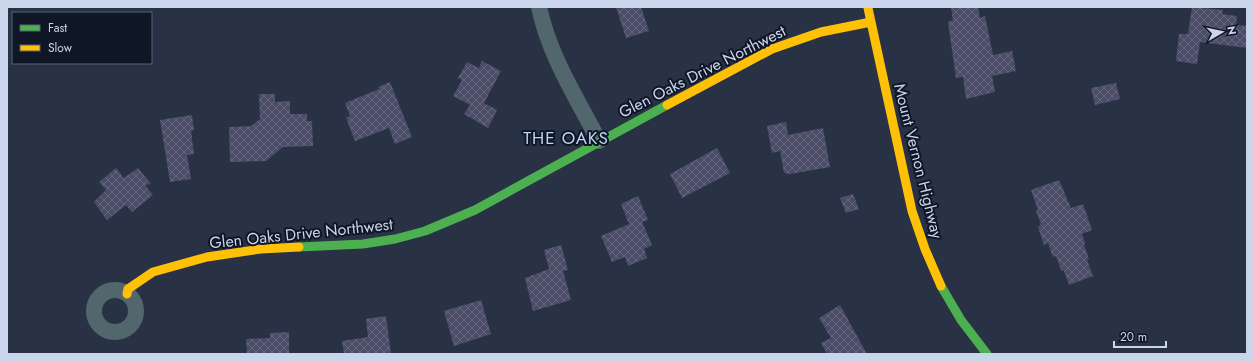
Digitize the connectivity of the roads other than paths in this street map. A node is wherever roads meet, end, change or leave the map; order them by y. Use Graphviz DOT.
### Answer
graph roads {
  1 [pos="539,7"];
  2 [pos="868,7"];
  3 [pos="871,22"];
  4 [pos="599,141"];
  5 [pos="127,294"];
  6 [pos="987,354"];
  1 -- 4 [label="street"];
  2 -- 3 [label="street, Mount Vernon Highway"];
  3 -- 4 [label="street, Glen Oaks Drive Northwest"];
  3 -- 6 [label="street, Mount Vernon Highway"];
  4 -- 5 [label="street, Glen Oaks Drive Northwest"];
}
